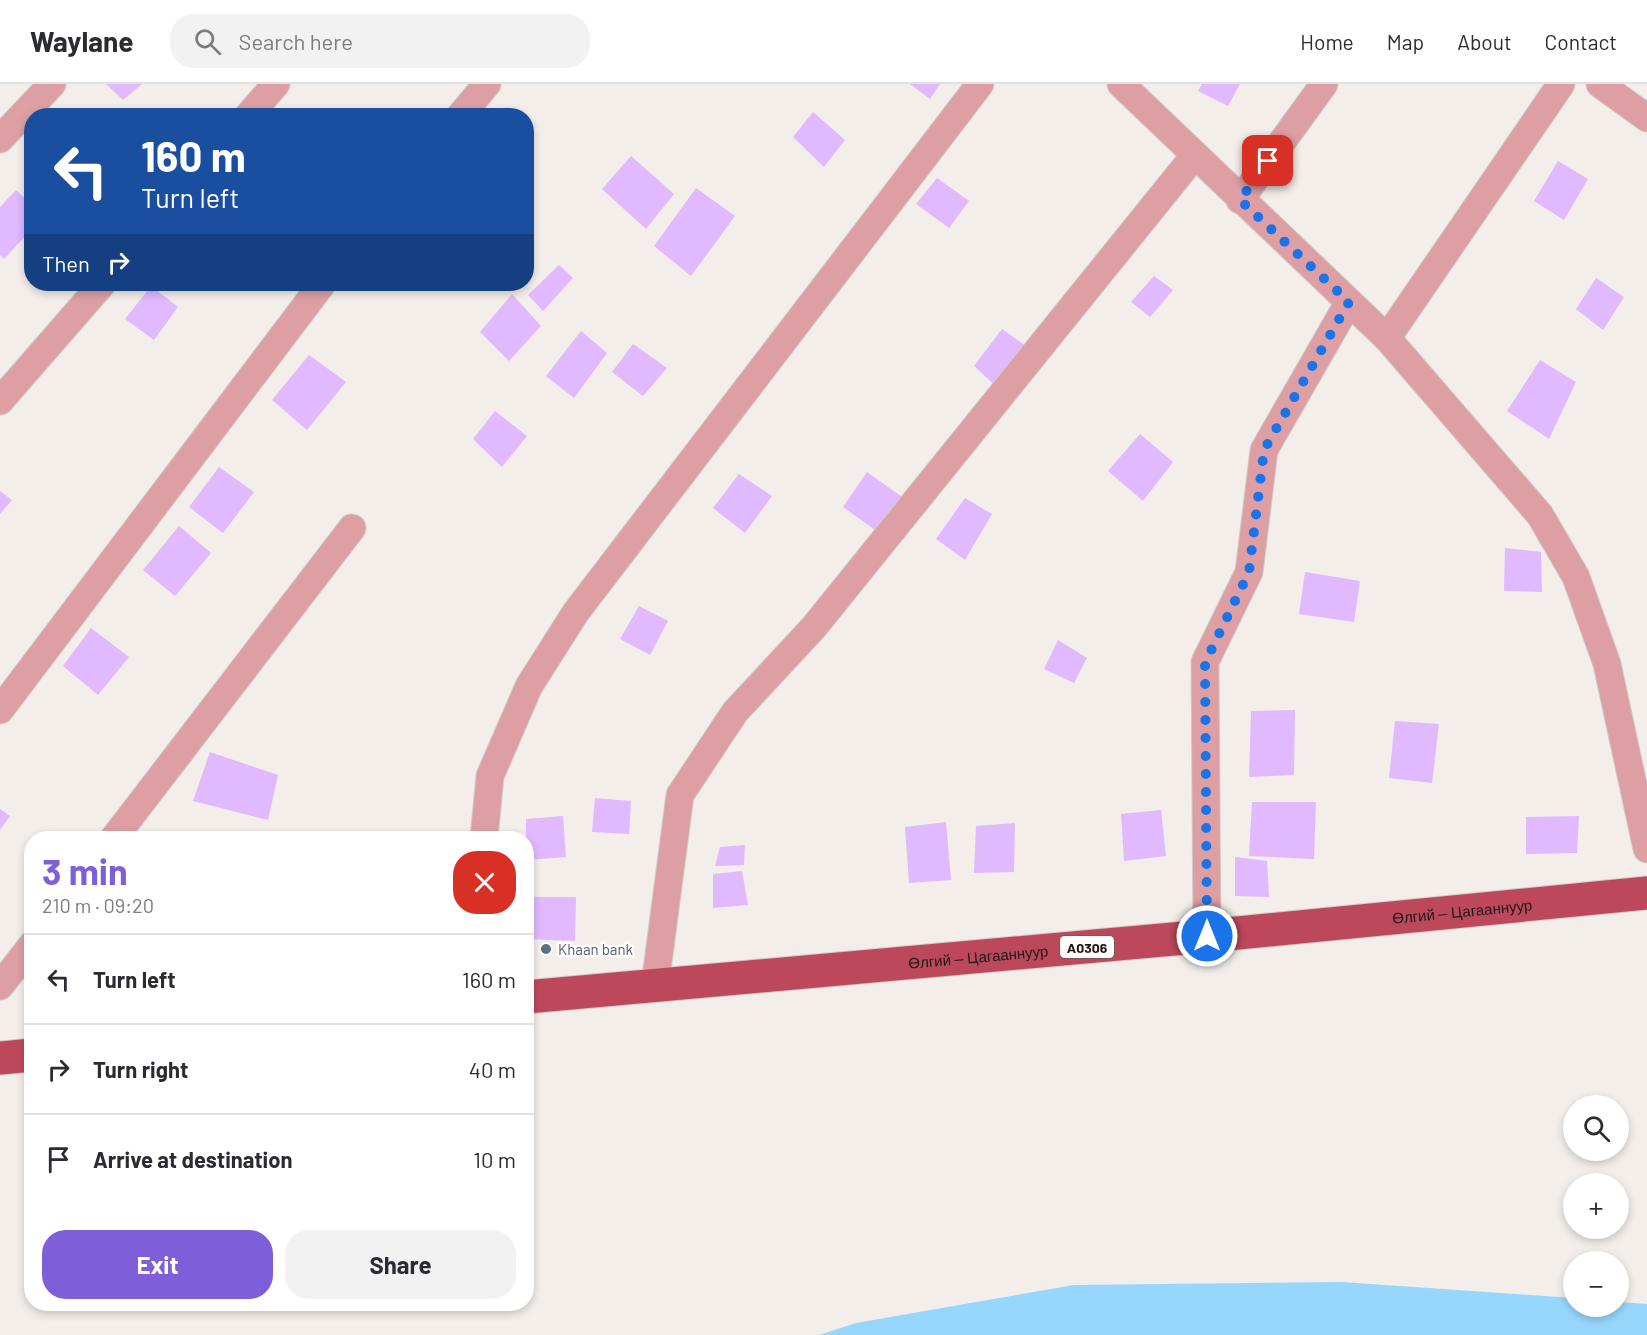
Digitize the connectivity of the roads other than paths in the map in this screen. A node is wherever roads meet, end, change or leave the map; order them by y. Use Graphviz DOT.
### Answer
graph roads {
  1 [pos="52,84"];
  2 [pos="276,84"];
  3 [pos="487,84"];
  4 [pos="980,84"];
  5 [pos="1121,84"];
  6 [pos="1324,84"];
  7 [pos="1561,84"];
  8 [pos="1600,84"];
  9 [pos="29,108"];
  10 [pos="255,108"];
  11 [pos="467,108"];
  12 [pos="24,114"];
  13 [pos="1647,118"];
  14 [pos="0,139"];
  15 [pos="1195,155"];
  16 [pos="1240,200"];
  17 [pos="96,291"];
  18 [pos="317,291"];
  19 [pos="1349,302"];
  20 [pos="1387,338"];
  21 [pos="0,401"];
  22 [pos="352,528"];
  23 [pos="0,710"];
  24 [pos="119,831"];
  25 [pos="485,831"];
  26 [pos="1647,849"];
  27 [pos="1647,892"];
  28 [pos="1207,936"];
  29 [pos="24,955"];
  30 [pos="655,985"];
  31 [pos="0,986"];
  32 [pos="534,996"];
  33 [pos="24,1056"];
  34 [pos="0,1058"];
  1 -- 9 [label="street"];
  2 -- 10 [label="street"];
  3 -- 11 [label="street"];
  4 -- 25 [label="street"];
  5 -- 15 [label="street"];
  6 -- 16 [label="street"];
  7 -- 20 [label="street"];
  8 -- 13 [label="street"];
  12 -- 14 [label="street"];
  15 -- 16 [label="street"];
  15 -- 30 [label="street"];
  16 -- 19 [label="street"];
  17 -- 21 [label="street"];
  18 -- 23 [label="street"];
  19 -- 20 [label="street"];
  19 -- 28 [label="street"];
  20 -- 26 [label="street"];
  22 -- 24 [label="street"];
  27 -- 28 [label="highway, Өлгий — Цагааннуур / A0306"];
  28 -- 30 [label="highway, Өлгий — Цагааннуур / A0306"];
  29 -- 31 [label="street"];
  30 -- 32 [label="highway, Өлгий — Цагааннуур / A0306"];
  33 -- 34 [label="highway"];
}
